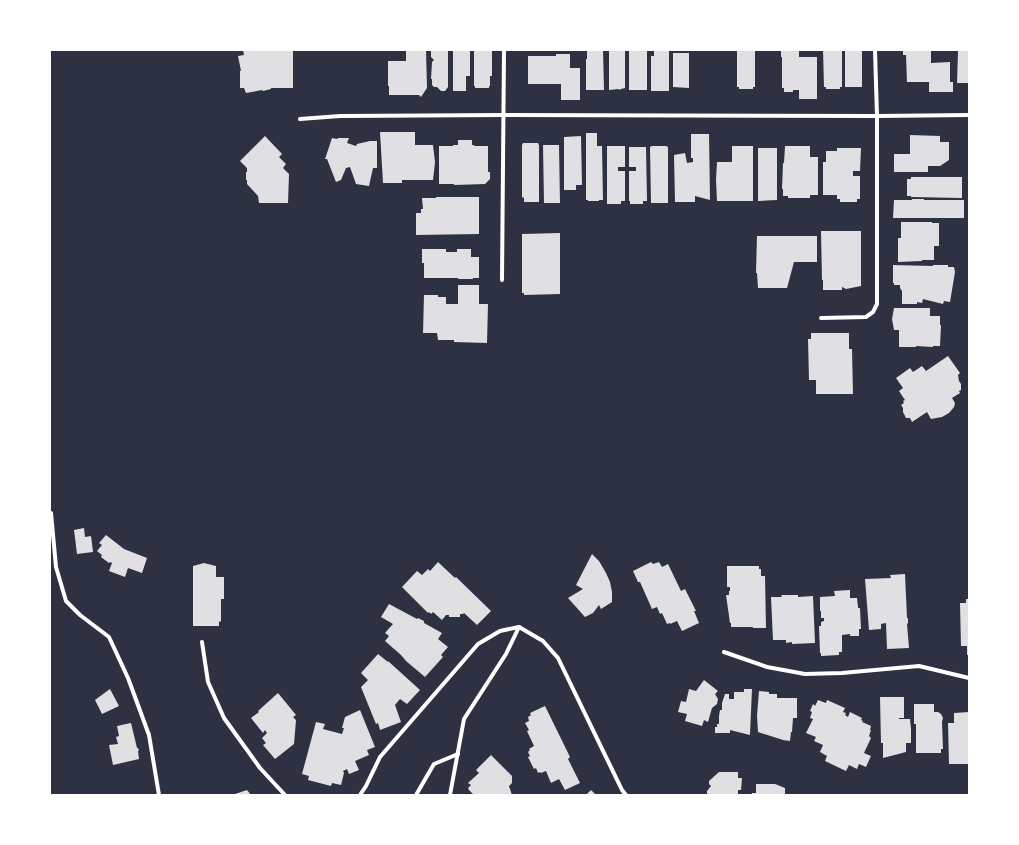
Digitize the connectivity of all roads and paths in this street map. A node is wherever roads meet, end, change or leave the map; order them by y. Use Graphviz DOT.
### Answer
graph roads {
  1 [pos="504,50"];
  2 [pos="875,50"];
  3 [pos="503,115"];
  4 [pos="969,115"];
  5 [pos="877,116"];
  6 [pos="300,119"];
  7 [pos="502,280"];
  8 [pos="821,318"];
  9 [pos="51,513"];
  10 [pos="519,627"];
  11 [pos="202,642"];
  12 [pos="724,652"];
  13 [pos="969,678"];
  14 [pos="458,754"];
  15 [pos="159,795"];
  16 [pos="285,795"];
  17 [pos="360,795"];
  18 [pos="416,795"];
  19 [pos="450,795"];
  20 [pos="626,795"];
  1 -- 3 [label="street"];
  2 -- 5 [label="street"];
  3 -- 5 [label="street"];
  3 -- 6 [label="street"];
  3 -- 7 [label="street"];
  4 -- 5 [label="street"];
  5 -- 8 [label="street"];
  9 -- 15 [label="street"];
  10 -- 14 [label="street"];
  10 -- 17 [label="street"];
  10 -- 20 [label="street"];
  11 -- 16 [label="street"];
  12 -- 13 [label="street"];
  14 -- 18 [label="street"];
  14 -- 19 [label="street"];
}
